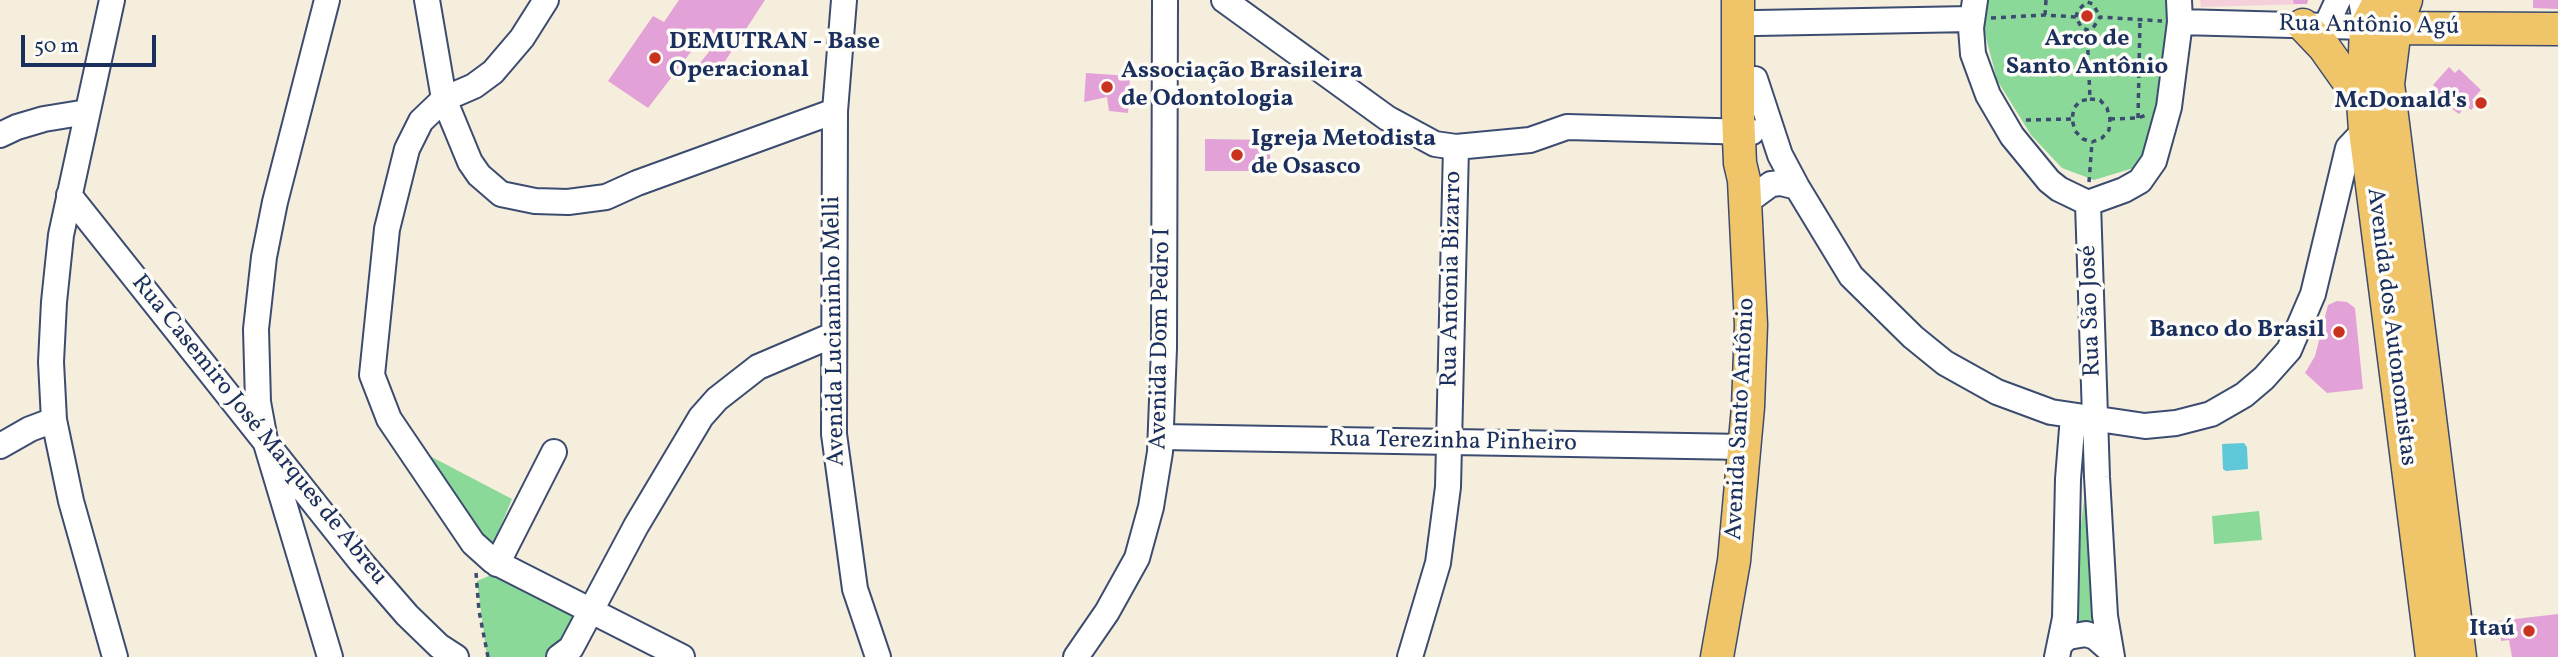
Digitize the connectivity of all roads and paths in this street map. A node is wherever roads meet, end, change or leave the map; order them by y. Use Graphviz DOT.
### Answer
graph roads {
  1 [pos="112,0"];
  2 [pos="327,0"];
  3 [pos="427,0"];
  4 [pos="545,0"];
  5 [pos="844,0"];
  6 [pos="1166,0"];
  7 [pos="1224,0"];
  8 [pos="2046,0"];
  9 [pos="2338,0"];
  10 [pos="2087,1"];
  11 [pos="1750,8"];
  12 [pos="1973,10"];
  13 [pos="2180,11"];
  14 [pos="2382,11"];
  15 [pos="2214,12"];
  16 [pos="2045,15"];
  17 [pos="2076,17"];
  18 [pos="2100,17"];
  19 [pos="2140,20"];
  20 [pos="2314,26"];
  21 [pos="2558,29"];
  22 [pos="2087,30"];
  23 [pos="1755,79"];
  24 [pos="444,99"];
  25 [pos="2090,99"];
  26 [pos="2169,107"];
  27 [pos="835,111"];
  28 [pos="87,112"];
  29 [pos="2364,116"];
  30 [pos="2138,118"];
  31 [pos="2072,119"];
  32 [pos="2110,119"];
  33 [pos="2002,120"];
  34 [pos="0,135"];
  35 [pos="1746,138"];
  36 [pos="2092,142"];
  37 [pos="1456,147"];
  38 [pos="1797,187"];
  39 [pos="1744,192"];
  40 [pos="69,195"];
  41 [pos="2088,203"];
  42 [pos="833,335"];
  43 [pos="2084,418"];
  44 [pos="54,420"];
  45 [pos="1161,437"];
  46 [pos="265,440"];
  47 [pos="1450,443"];
  48 [pos="0,446"];
  49 [pos="1745,447"];
  50 [pos="554,452"];
  51 [pos="2097,477"];
  52 [pos="2068,479"];
  53 [pos="473,543"];
  54 [pos="497,564"];
  55 [pos="590,611"];
  56 [pos="2105,615"];
  57 [pos="2065,618"];
  58 [pos="2058,650"];
  59 [pos="2112,654"];
  60 [pos="116,657"];
  61 [pos="330,657"];
  62 [pos="456,657"];
  63 [pos="488,657"];
  64 [pos="559,657"];
  65 [pos="682,657"];
  66 [pos="878,657"];
  67 [pos="1076,657"];
  68 [pos="1410,657"];
  69 [pos="1717,657"];
  70 [pos="2432,657"];
  71 [pos="2460,657"];
  1 -- 28 [label="street"];
  2 -- 46 [label="street"];
  3 -- 24 [label="street"];
  4 -- 24 [label="street"];
  5 -- 27 [label="street, Avenida Lucianinho Melli"];
  6 -- 45 [label="street, Avenida Dom Pedro I"];
  7 -- 37 [label="street"];
  8 -- 16 [label="path"];
  9 -- 20 [label="street"];
  10 -- 17 [label="path"];
  10 -- 18 [label="path"];
  11 -- 12 [label="street"];
  11 -- 23 [label="main road, Avenida Santo Antônio"];
  11 -- 35 [label="main road, Avenida Santo Antônio"];
  12 -- 16 [label="path"];
  12 -- 33 [label="street"];
  13 -- 15 [label="street, Rua Antônio Agú"];
  13 -- 19 [label="path"];
  13 -- 26 [label="street"];
  14 -- 20 [label="street, Rua Antônio Agú"];
  14 -- 21 [label="main road, Rua Antônio Agú"];
  14 -- 29 [label="main road, Avenida dos Autonomistas"];
  14 -- 71 [label="main road, Avenida dos Autonomistas"];
  15 -- 20 [label="street, Rua Antônio Agú"];
  16 -- 17 [label="path"];
  17 -- 22 [label="path"];
  18 -- 19 [label="path"];
  18 -- 22 [label="path"];
  19 -- 30 [label="path"];
  20 -- 29 [label="main road"];
  22 -- 25 [label="path"];
  23 -- 35 [label="main road, Avenida Santo Antônio"];
  23 -- 38 [label="street"];
  24 -- 27 [label="street"];
  24 -- 53 [label="street"];
  25 -- 31 [label="path"];
  25 -- 32 [label="path"];
  26 -- 30 [label="path"];
  26 -- 41 [label="street"];
  27 -- 42 [label="street, Avenida Lucianinho Melli"];
  28 -- 34 [label="street"];
  28 -- 40 [label="street"];
  29 -- 43 [label="street"];
  29 -- 70 [label="main road, Avenida dos Autonomistas"];
  30 -- 32 [label="path"];
  31 -- 33 [label="path"];
  31 -- 36 [label="path"];
  32 -- 36 [label="path"];
  33 -- 41 [label="street"];
  35 -- 37 [label="street"];
  35 -- 39 [label="main road, Avenida Santo Antônio"];
  36 -- 41 [label="path"];
  37 -- 47 [label="street, Rua Antonia Bizarro"];
  38 -- 39 [label="street"];
  38 -- 43 [label="street"];
  39 -- 49 [label="main road, Avenida Santo Antônio"];
  40 -- 44 [label="street"];
  40 -- 46 [label="street, Rua Casemiro José Marques de Abreu"];
  41 -- 43 [label="street, Rua São José"];
  42 -- 55 [label="street"];
  42 -- 66 [label="street, Avenida Lucianinho Melli"];
  43 -- 51 [label="street"];
  43 -- 52 [label="street"];
  44 -- 48 [label="street"];
  44 -- 60 [label="street"];
  45 -- 47 [label="street, Rua Terezinha Pinheiro"];
  45 -- 67 [label="street, Avenida Dom Pedro I"];
  46 -- 61 [label="street"];
  46 -- 62 [label="street, Rua Casemiro José Marques de Abreu"];
  47 -- 49 [label="street, Rua Terezinha Pinheiro"];
  47 -- 68 [label="street, Rua Antonia Bizarro"];
  49 -- 69 [label="main road, Avenida Santo Antônio"];
  50 -- 54 [label="street"];
  51 -- 52 [label="street"];
  51 -- 56 [label="street"];
  52 -- 57 [label="street"];
  53 -- 54 [label="street"];
  53 -- 63 [label="path"];
  54 -- 55 [label="street"];
  55 -- 64 [label="street"];
  55 -- 65 [label="street"];
  56 -- 57 [label="street"];
  56 -- 59 [label="street"];
  57 -- 58 [label="street"];
  58 -- 59 [label="street"];
}
